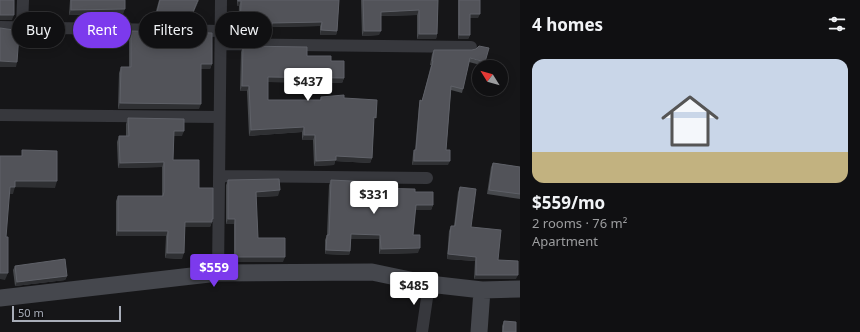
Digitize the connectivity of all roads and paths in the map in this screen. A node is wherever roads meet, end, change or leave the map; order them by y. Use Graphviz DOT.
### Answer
graph roads {
  1 [pos="23,0"];
  2 [pos="221,0"];
  3 [pos="23,12"];
  4 [pos="221,12"];
  5 [pos="0,27"];
  6 [pos="12,28"];
  7 [pos="65,29"];
  8 [pos="215,31"];
  9 [pos="272,45"];
  10 [pos="471,47"];
  11 [pos="220,48"];
  12 [pos="0,115"];
  13 [pos="219,117"];
  14 [pos="219,176"];
  15 [pos="427,178"];
  16 [pos="218,273"];
  17 [pos="429,284"];
  18 [pos="520,286"];
  19 [pos="482,290"];
  20 [pos="0,298"];
  21 [pos="422,332"];
  22 [pos="479,332"];
  1 -- 3 [label="street"];
  2 -- 4 [label="street"];
  5 -- 6 [label="street"];
  7 -- 8 [label="street"];
  9 -- 10 [label="street"];
  11 -- 13 [label="street"];
  12 -- 13 [label="street"];
  13 -- 14 [label="street"];
  14 -- 15 [label="street"];
  14 -- 16 [label="street"];
  16 -- 17 [label="street"];
  16 -- 20 [label="street"];
  17 -- 19 [label="street"];
  17 -- 21 [label="street"];
  18 -- 19 [label="street"];
  19 -- 22 [label="street"];
}
